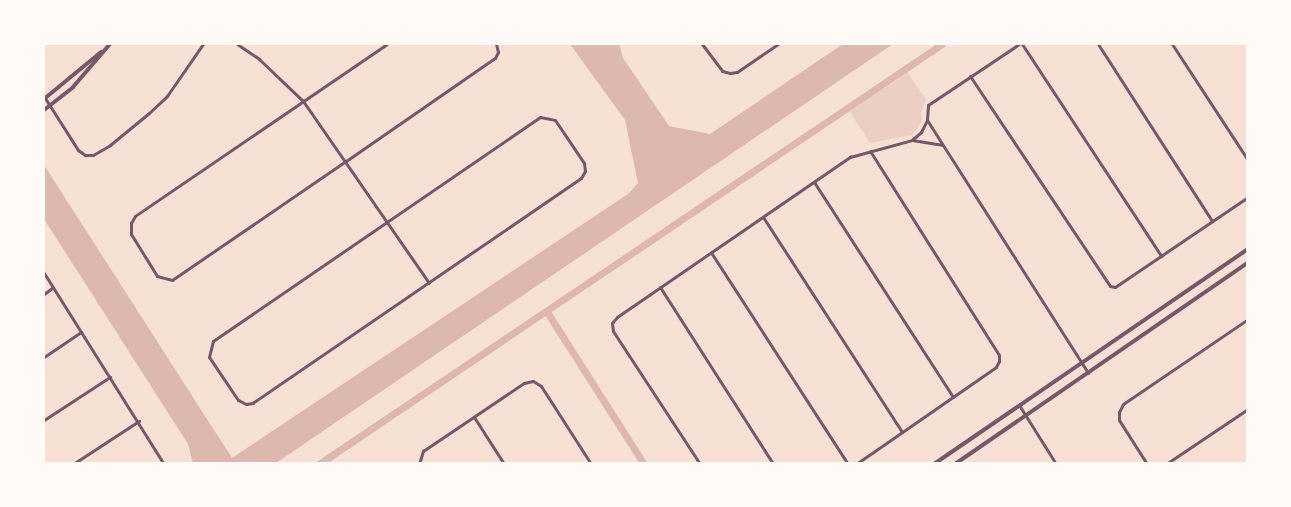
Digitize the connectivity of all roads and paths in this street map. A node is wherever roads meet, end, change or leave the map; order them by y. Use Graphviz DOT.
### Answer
graph roads {
  1 [pos="203,44"];
  2 [pos="237,44"];
  3 [pos="387,44"];
  4 [pos="496,44"];
  5 [pos="702,44"];
  6 [pos="778,44"];
  7 [pos="1021,44"];
  8 [pos="1098,44"];
  9 [pos="1172,44"];
  10 [pos="108,46"];
  11 [pos="970,76"];
  12 [pos="44,98"];
  13 [pos="303,101"];
  14 [pos="50,106"];
  15 [pos="44,110"];
  16 [pos="927,120"];
  17 [pos="912,140"];
  18 [pos="942,145"];
  19 [pos="870,150"];
  20 [pos="1248,160"];
  21 [pos="346,161"];
  22 [pos="814,182"];
  23 [pos="1248,196"];
  24 [pos="763,217"];
  25 [pos="1212,220"];
  26 [pos="388,222"];
  27 [pos="1248,249"];
  28 [pos="711,253"];
  29 [pos="1161,256"];
  30 [pos="1248,263"];
  31 [pos="44,273"];
  32 [pos="429,283"];
  33 [pos="660,287"];
  34 [pos="52,288"];
  35 [pos="44,294"];
  36 [pos="1248,319"];
  37 [pos="81,332"];
  38 [pos="44,357"];
  39 [pos="1082,363"];
  40 [pos="1088,373"];
  41 [pos="110,376"];
  42 [pos="953,397"];
  43 [pos="1019,405"];
  44 [pos="1248,409"];
  45 [pos="1026,416"];
  46 [pos="473,417"];
  47 [pos="44,420"];
  48 [pos="139,421"];
  49 [pos="902,432"];
  50 [pos="418,462"];
  51 [pos="73,464"];
  52 [pos="164,464"];
  53 [pos="504,464"];
  54 [pos="591,464"];
  55 [pos="700,464"];
  56 [pos="773,464"];
  57 [pos="848,464"];
  58 [pos="856,464"];
  59 [pos="934,464"];
  60 [pos="956,464"];
  61 [pos="1056,464"];
  62 [pos="1147,464"];
  63 [pos="1166,464"];
  1 -- 14 [label="street"];
  2 -- 13 [label="street"];
  3 -- 13 [label="street"];
  4 -- 21 [label="street"];
  5 -- 6 [label="street"];
  7 -- 11 [label="street"];
  7 -- 29 [label="street"];
  8 -- 25 [label="street"];
  9 -- 20 [label="street"];
  10 -- 12 [label="street"];
  10 -- 14 [label="street"];
  11 -- 16 [label="street"];
  11 -- 29 [label="street"];
  12 -- 14 [label="street"];
  13 -- 21 [label="street"];
  13 -- 21 [label="street"];
  14 -- 15 [label="street"];
  16 -- 17 [label="street"];
  16 -- 18 [label="street"];
  17 -- 18 [label="street"];
  17 -- 19 [label="street"];
  18 -- 39 [label="street"];
  19 -- 22 [label="street"];
  19 -- 42 [label="street"];
  21 -- 26 [label="street"];
  22 -- 24 [label="street"];
  22 -- 42 [label="street"];
  23 -- 25 [label="street"];
  24 -- 28 [label="street"];
  24 -- 49 [label="street"];
  25 -- 29 [label="street"];
  26 -- 32 [label="street"];
  26 -- 32 [label="street"];
  26 -- 32 [label="street"];
  27 -- 39 [label="street"];
  28 -- 33 [label="street"];
  28 -- 57 [label="street"];
  30 -- 40 [label="street"];
  31 -- 34 [label="street"];
  33 -- 55 [label="street"];
  33 -- 56 [label="street"];
  34 -- 35 [label="street"];
  34 -- 37 [label="street"];
  36 -- 62 [label="street"];
  37 -- 38 [label="street"];
  37 -- 41 [label="street"];
  39 -- 40 [label="street"];
  39 -- 43 [label="street"];
  40 -- 45 [label="street"];
  41 -- 47 [label="street"];
  41 -- 48 [label="street"];
  42 -- 49 [label="street"];
  43 -- 45 [label="street"];
  43 -- 59 [label="street"];
  44 -- 63 [label="street"];
  45 -- 60 [label="street"];
  45 -- 61 [label="street"];
  46 -- 50 [label="street"];
  46 -- 53 [label="street"];
  46 -- 54 [label="street"];
  48 -- 51 [label="street"];
  48 -- 52 [label="street"];
  49 -- 58 [label="street"];
}
